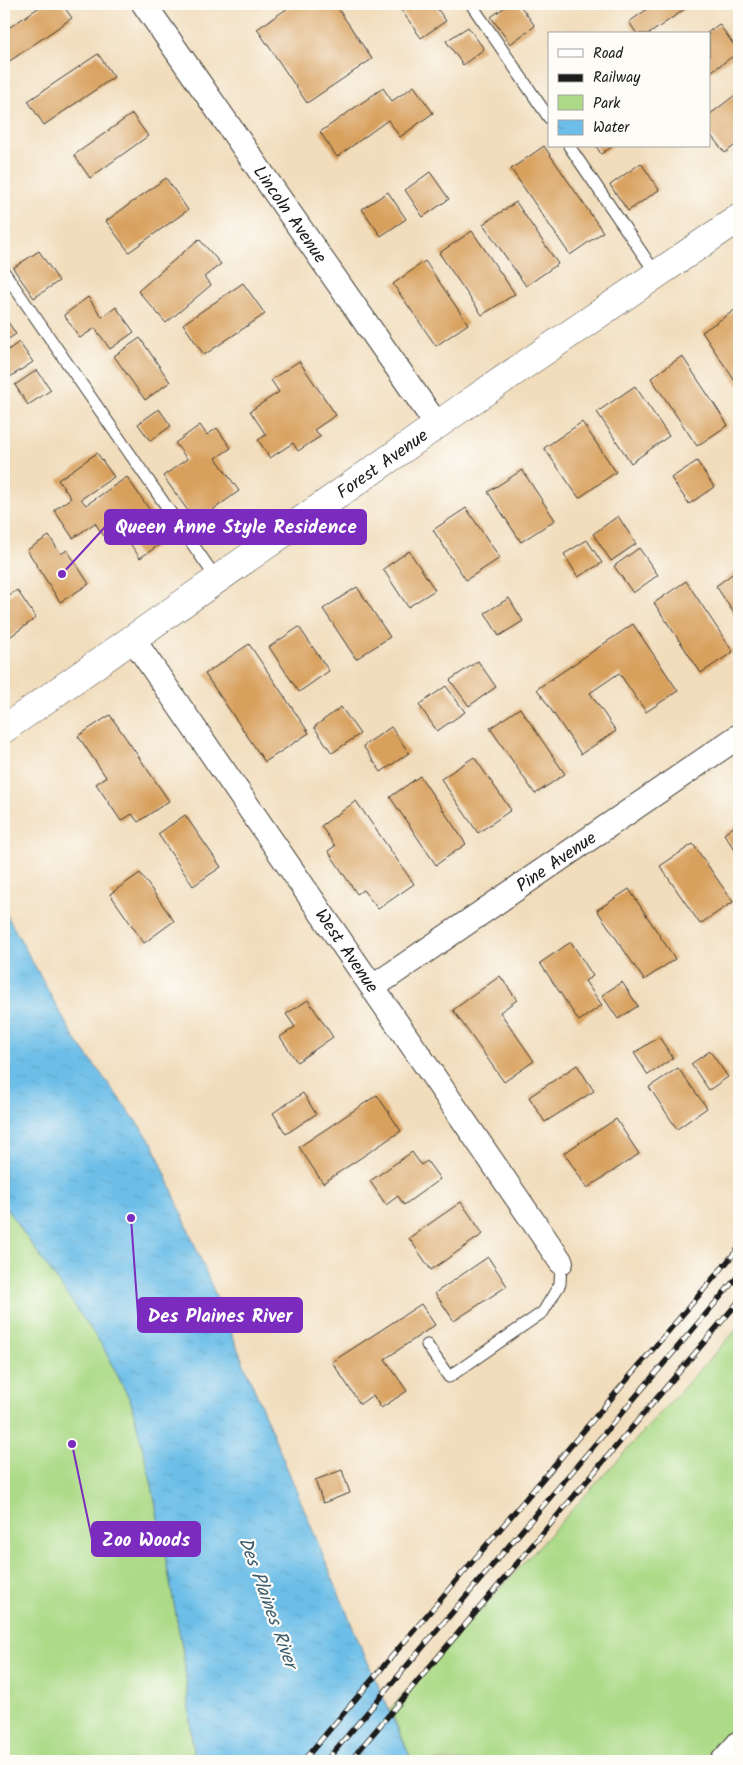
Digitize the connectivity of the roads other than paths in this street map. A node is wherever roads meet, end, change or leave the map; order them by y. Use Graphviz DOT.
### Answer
graph roads {
  1 [pos="144,4"];
  2 [pos="471,4"];
  3 [pos="548,117"];
  4 [pos="570,148"];
  5 [pos="739,218"];
  6 [pos="4,272"];
  7 [pos="656,275"];
  8 [pos="437,425"];
  9 [pos="216,578"];
  10 [pos="133,639"];
  11 [pos="4,729"];
  12 [pos="739,736"];
  13 [pos="373,987"];
  14 [pos="561,1262"];
  15 [pos="427,1345"];
  16 [pos="739,1742"];
  17 [pos="723,1761"];
  1 -- 8 [label="street, Lincoln Avenue"];
  2 -- 3 [label="lane"];
  4 -- 7 [label="lane"];
  5 -- 7 [label="street, Forest Avenue"];
  6 -- 9 [label="lane"];
  7 -- 8 [label="street, Forest Avenue"];
  8 -- 9 [label="street, Forest Avenue"];
  9 -- 10 [label="street, Forest Avenue"];
  10 -- 11 [label="street, Forest Avenue"];
  10 -- 13 [label="street, West Avenue"];
  12 -- 13 [label="street, Pine Avenue"];
  13 -- 14 [label="street, West Avenue"];
  14 -- 15 [label="lane"];
  16 -- 17 [label="street"];
}
